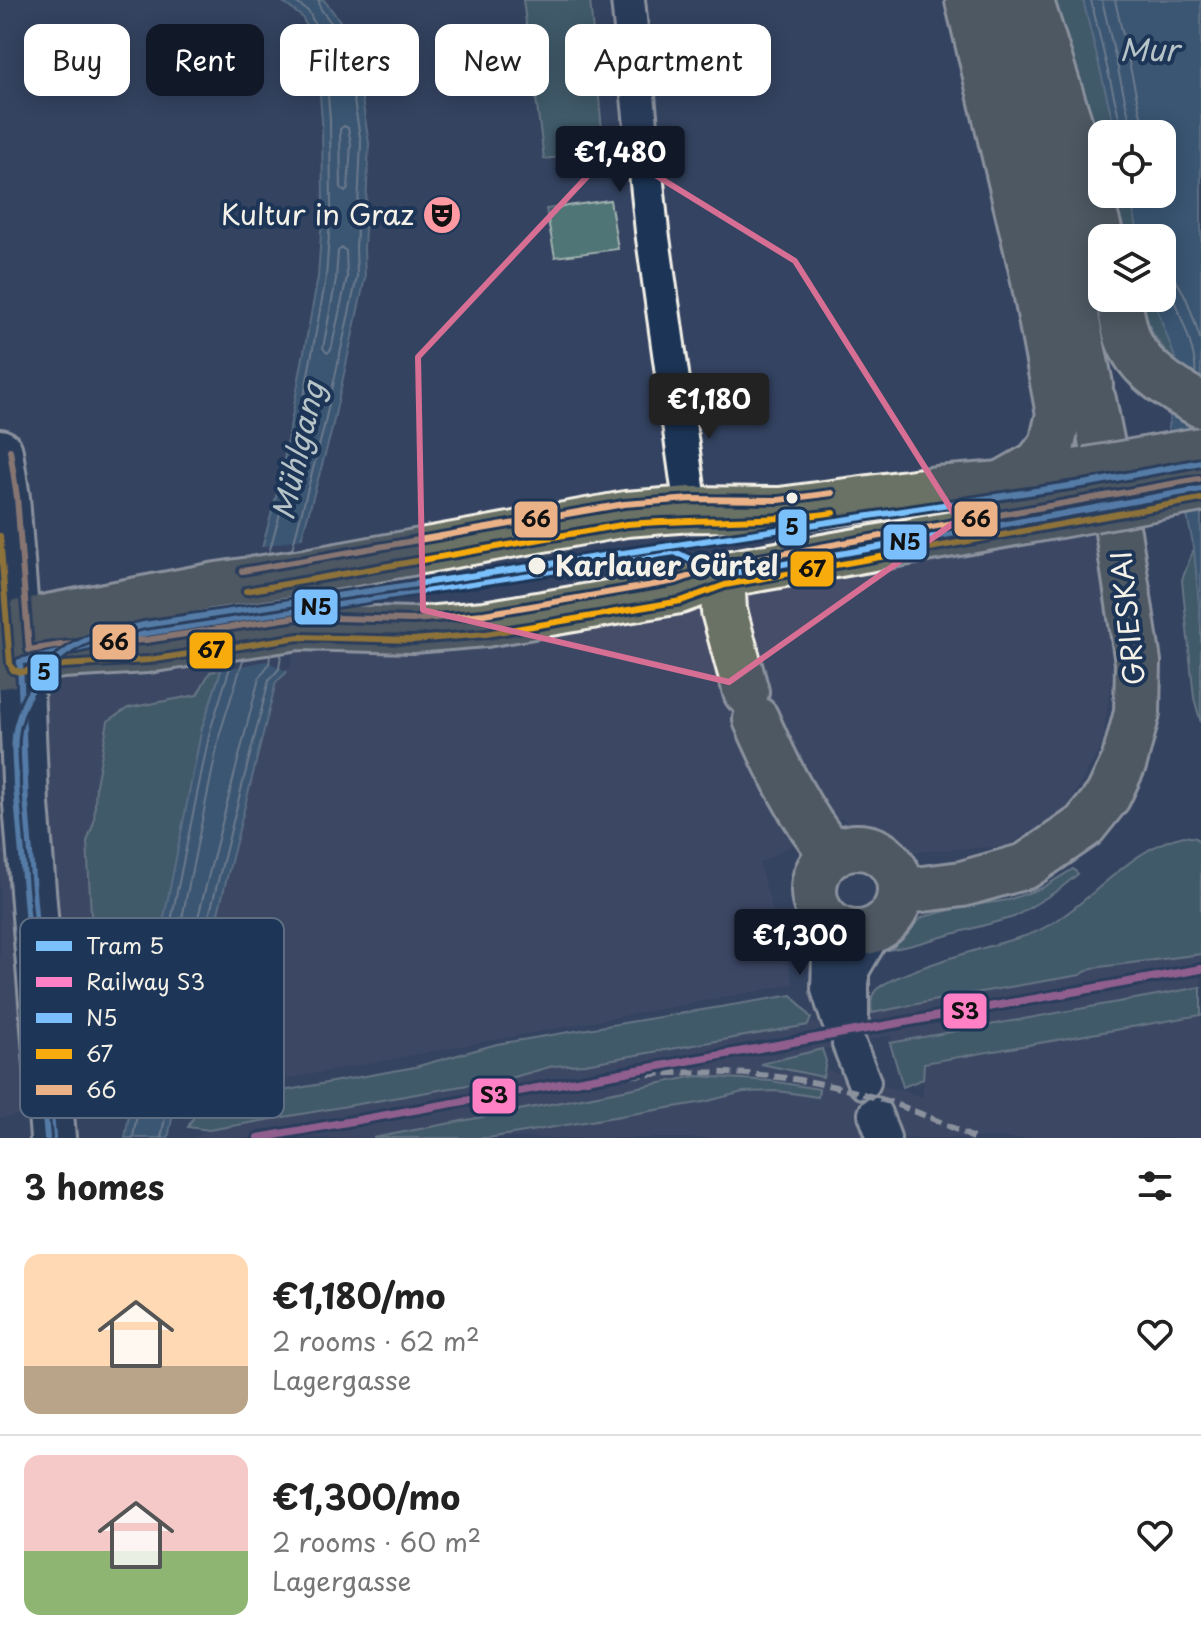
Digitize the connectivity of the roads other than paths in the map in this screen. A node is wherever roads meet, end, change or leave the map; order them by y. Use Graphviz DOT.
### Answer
graph roads {
  1 [pos="628,0"];
  2 [pos="968,0"];
  3 [pos="1002,0"];
  4 [pos="1030,0"];
  5 [pos="1097,224"];
  6 [pos="1122,312"];
  7 [pos="1201,405"];
  8 [pos="1201,450"];
  9 [pos="0,452"];
  10 [pos="1002,484"];
  11 [pos="1100,489"];
  12 [pos="1201,489"];
  13 [pos="691,509"];
  14 [pos="722,575"];
  15 [pos="9,644"];
  16 [pos="833,855"];
  17 [pos="900,892"];
  18 [pos="35,918"];
  19 [pos="830,923"];
  20 [pos="877,928"];
  21 [pos="51,1118"];
  22 [pos="53,1138"];
  1 -- 13 [label="street"];
  2 -- 10 [label="main road"];
  3 -- 11 [label="main road, GRIESKAI"];
  4 -- 5 [label="main road"];
  6 -- 7 [label="main road"];
  8 -- 11 [label="main road, bridge"];
  9 -- 15 [label="main road"];
  10 -- 11 [label="main road"];
  10 -- 13 [label="main road"];
  11 -- 12 [label="main road, bridge"];
  11 -- 14 [label="main road"];
  11 -- 17 [label="main road, GRIESKAI"];
  13 -- 15 [label="main road"];
  14 -- 15 [label="main road"];
  14 -- 16 [label="main road"];
  15 -- 18 [label="main road"];
  16 -- 17 [label="main road"];
  16 -- 19 [label="main road"];
  17 -- 20 [label="main road"];
  19 -- 20 [label="main road"];
  19 -- 20 [label="street"];
  21 -- 22 [label="main road"];
}
